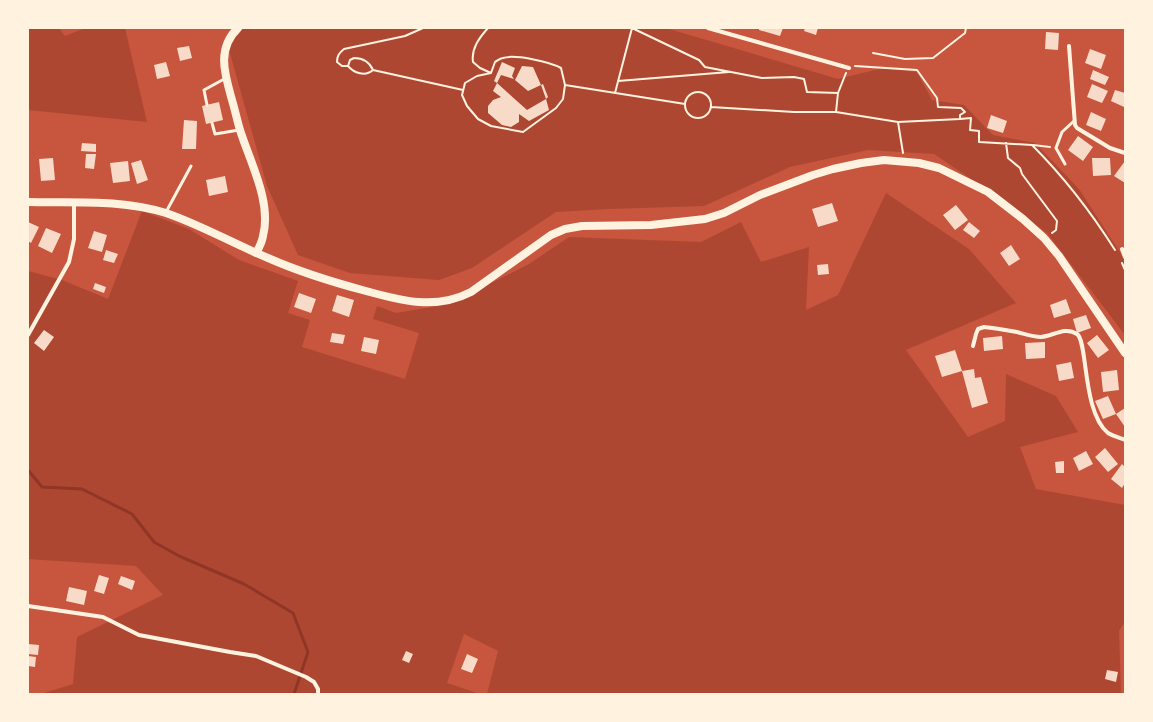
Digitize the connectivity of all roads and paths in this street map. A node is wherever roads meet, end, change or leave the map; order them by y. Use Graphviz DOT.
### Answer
graph roads {
  1 [pos="238,28"];
  2 [pos="423,28"];
  3 [pos="488,28"];
  4 [pos="632,28"];
  5 [pos="708,28"];
  6 [pos="966,28"];
  7 [pos="1069,46"];
  8 [pos="873,53"];
  9 [pos="348,66"];
  10 [pos="849,68"];
  11 [pos="373,70"];
  12 [pos="732,72"];
  13 [pos="491,73"];
  14 [pos="226,78"];
  15 [pos="618,81"];
  16 [pos="565,85"];
  17 [pos="463,90"];
  18 [pos="615,93"];
  19 [pos="838,93"];
  20 [pos="685,104"];
  21 [pos="207,105"];
  22 [pos="711,107"];
  23 [pos="836,112"];
  24 [pos="960,119"];
  25 [pos="1074,121"];
  26 [pos="898,122"];
  27 [pos="212,123"];
  28 [pos="240,130"];
  29 [pos="1006,143"];
  30 [pos="1032,145"];
  31 [pos="1056,148"];
  32 [pos="1125,153"];
  33 [pos="905,162"];
  34 [pos="1065,164"];
  35 [pos="191,166"];
  36 [pos="28,202"];
  37 [pos="74,203"];
  38 [pos="166,213"];
  39 [pos="1044,238"];
  40 [pos="1122,249"];
  41 [pos="1116,252"];
  42 [pos="256,253"];
  43 [pos="1125,256"];
  44 [pos="1119,258"];
  45 [pos="1125,270"];
  46 [pos="28,335"];
  47 [pos="973,346"];
  48 [pos="1125,353"];
  49 [pos="1125,440"];
  50 [pos="28,606"];
  51 [pos="318,694"];
  1 -- 14 [label="main road"];
  2 -- 9 [label="path"];
  3 -- 13 [label="path"];
  4 -- 12 [label="path"];
  4 -- 15 [label="path"];
  5 -- 10 [label="street"];
  6 -- 8 [label="path"];
  7 -- 25 [label="street"];
  9 -- 11 [label="path"];
  9 -- 11 [label="path"];
  10 -- 19 [label="path"];
  10 -- 24 [label="path"];
  11 -- 17 [label="path"];
  12 -- 15 [label="path"];
  12 -- 19 [label="path"];
  13 -- 16 [label="path"];
  13 -- 17 [label="path"];
  14 -- 21 [label="lane"];
  14 -- 28 [label="main road"];
  15 -- 18 [label="path"];
  16 -- 17 [label="path"];
  16 -- 18 [label="path"];
  18 -- 20 [label="path"];
  19 -- 23 [label="path"];
  20 -- 22 [label="path"];
  20 -- 22 [label="path"];
  22 -- 23 [label="path"];
  23 -- 26 [label="path"];
  24 -- 26 [label="path"];
  24 -- 29 [label="path"];
  25 -- 31 [label="lane"];
  25 -- 32 [label="street"];
  26 -- 33 [label="path"];
  27 -- 28 [label="lane"];
  28 -- 42 [label="main road"];
  29 -- 30 [label="path"];
  29 -- 39 [label="path"];
  30 -- 31 [label="path"];
  30 -- 41 [label="path"];
  31 -- 34 [label="lane"];
  33 -- 39 [label="main road"];
  33 -- 42 [label="main road"];
  35 -- 38 [label="lane"];
  36 -- 37 [label="main road"];
  37 -- 38 [label="main road"];
  37 -- 46 [label="street"];
  38 -- 42 [label="main road"];
  39 -- 48 [label="main road"];
  40 -- 43 [label="street"];
  44 -- 45 [label="path"];
  47 -- 49 [label="street"];
  50 -- 51 [label="street"];
}
